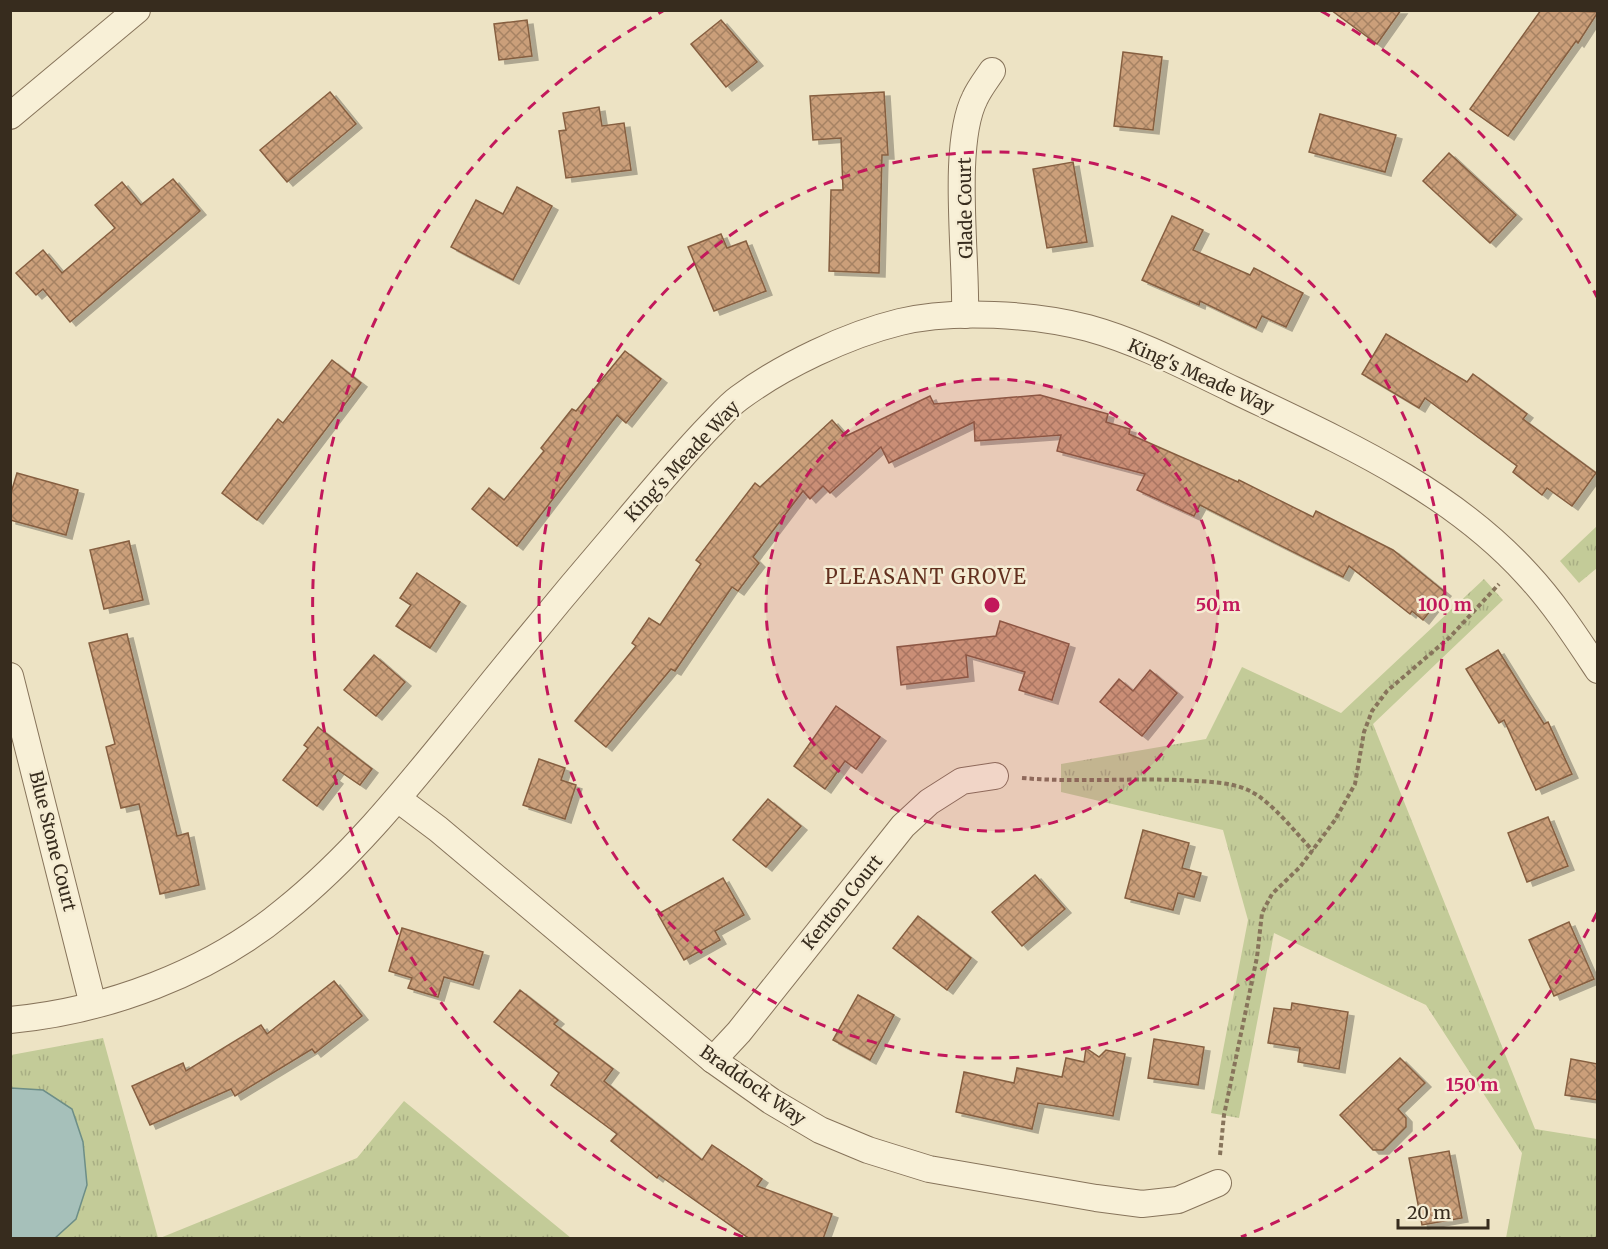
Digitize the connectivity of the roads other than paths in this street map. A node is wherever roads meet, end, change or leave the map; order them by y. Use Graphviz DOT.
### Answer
graph roads {
  1 [pos="136,10"];
  2 [pos="992,71"];
  3 [pos="10,116"];
  4 [pos="965,315"];
  5 [pos="1598,670"];
  6 [pos="10,676"];
  7 [pos="995,776"];
  8 [pos="398,799"];
  9 [pos="93,1005"];
  10 [pos="10,1020"];
  11 [pos="713,1060"];
  12 [pos="1218,1183"];
  1 -- 3 [label="street"];
  2 -- 4 [label="street, Glade Court"];
  4 -- 5 [label="street, King's Meade Way"];
  4 -- 8 [label="street, King's Meade Way"];
  6 -- 9 [label="street, Blue Stone Court"];
  7 -- 11 [label="street, Kenton Court"];
  8 -- 9 [label="street, King's Meade Way"];
  8 -- 11 [label="street, Braddock Way"];
  9 -- 10 [label="street, King's Meade Way"];
  11 -- 12 [label="street, Braddock Way"];
}
